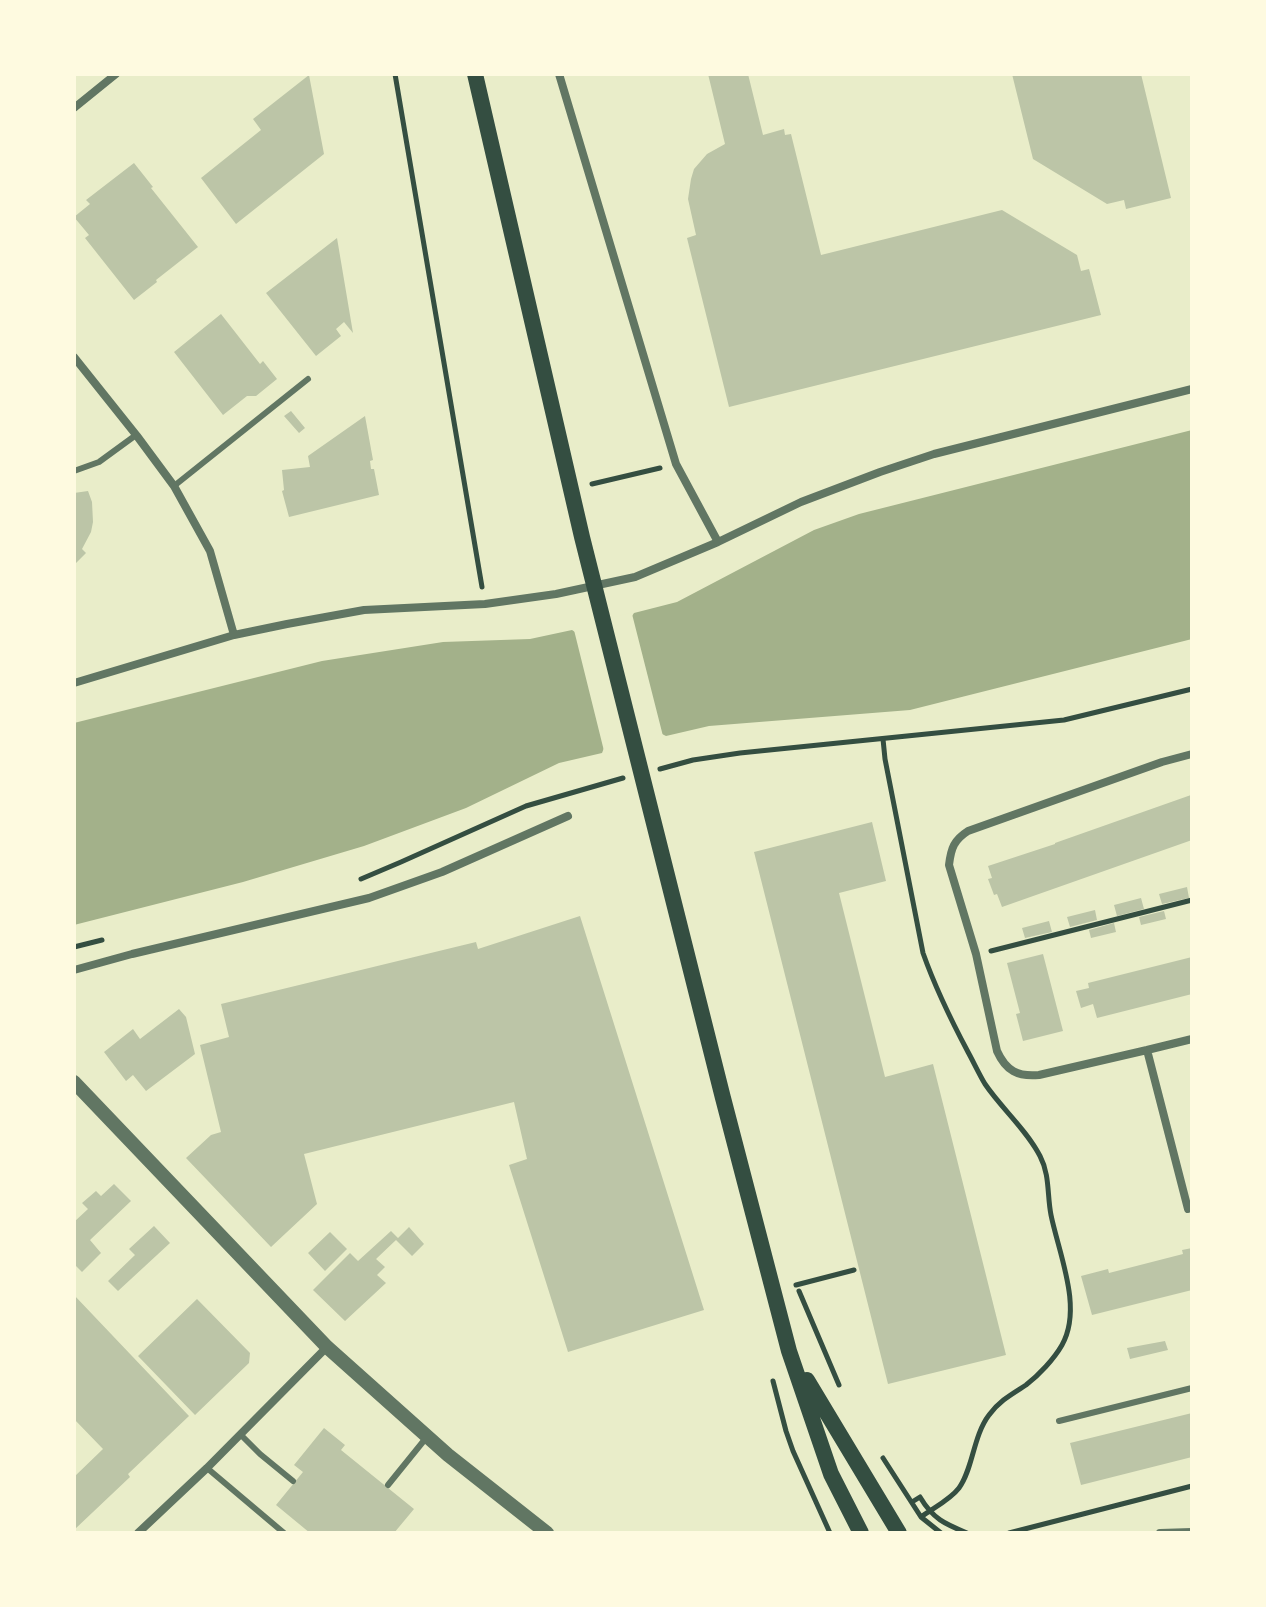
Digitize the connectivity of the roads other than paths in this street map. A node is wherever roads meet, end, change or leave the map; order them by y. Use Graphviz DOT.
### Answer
graph roads {
  1 [pos="116,74"];
  2 [pos="475,74"];
  3 [pos="559,74"];
  4 [pos="74,108"];
  5 [pos="74,357"];
  6 [pos="308,379"];
  7 [pos="1192,389"];
  8 [pos="136,435"];
  9 [pos="74,471"];
  10 [pos="174,486"];
  11 [pos="718,542"];
  12 [pos="234,635"];
  13 [pos="74,683"];
  14 [pos="1192,754"];
  15 [pos="568,816"];
  16 [pos="74,970"];
  17 [pos="1192,1039"];
  18 [pos="1147,1050"];
  19 [pos="74,1084"];
  20 [pos="1188,1209"];
  21 [pos="327,1347"];
  22 [pos="789,1351"];
  23 [pos="1192,1388"];
  24 [pos="1059,1421"];
  25 [pos="240,1434"];
  26 [pos="427,1437"];
  27 [pos="207,1468"];
  28 [pos="293,1481"];
  29 [pos="388,1485"];
  30 [pos="1192,1532"];
  31 [pos="138,1533"];
  32 [pos="284,1533"];
  33 [pos="547,1533"];
  34 [pos="861,1533"];
  35 [pos="899,1533"];
  36 [pos="1160,1533"];
  1 -- 4 [label="street"];
  2 -- 22 [label="main road"];
  3 -- 11 [label="street"];
  5 -- 8 [label="street"];
  6 -- 10 [label="lane"];
  7 -- 11 [label="street"];
  8 -- 9 [label="lane"];
  8 -- 10 [label="street"];
  10 -- 12 [label="street"];
  11 -- 12 [label="street"];
  12 -- 13 [label="street"];
  14 -- 18 [label="street"];
  15 -- 16 [label="street"];
  17 -- 18 [label="street"];
  18 -- 20 [label="street"];
  19 -- 21 [label="street"];
  21 -- 25 [label="street"];
  21 -- 26 [label="street"];
  22 -- 34 [label="main road"];
  22 -- 35 [label="main road"];
  23 -- 24 [label="lane"];
  25 -- 27 [label="street"];
  25 -- 28 [label="lane"];
  26 -- 29 [label="lane"];
  26 -- 33 [label="street"];
  27 -- 31 [label="street"];
  27 -- 32 [label="lane"];
  30 -- 36 [label="street"];
}
